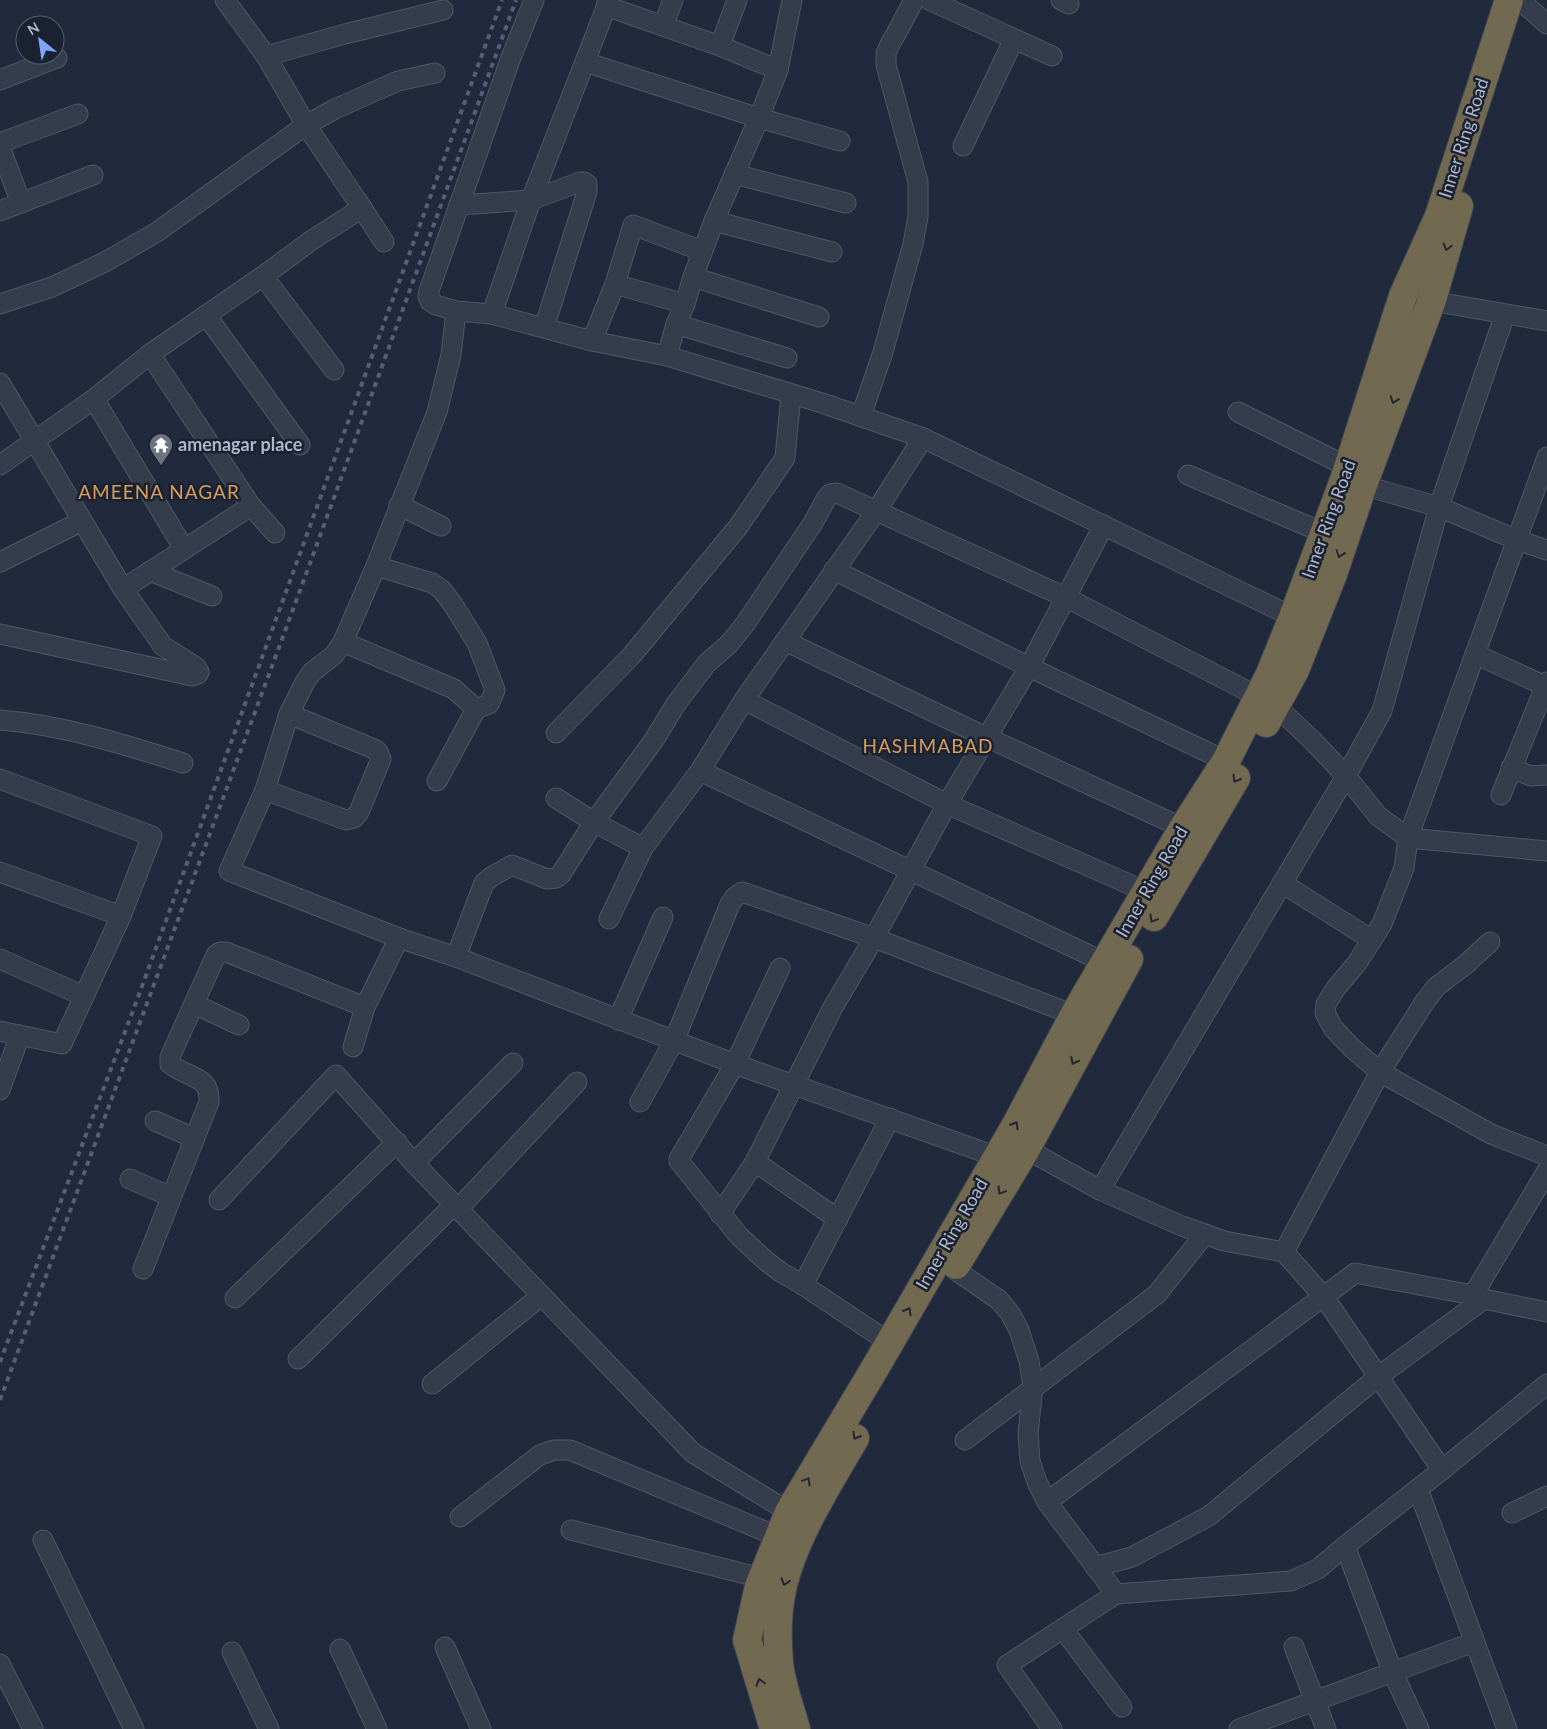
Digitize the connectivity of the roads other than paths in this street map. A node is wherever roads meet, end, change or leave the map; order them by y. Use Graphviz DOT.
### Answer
graph roads {
  1 [pos="534,0"];
  2 [pos="673,0"];
  3 [pos="736,0"];
  4 [pos="792,0"];
  5 [pos="914,0"];
  6 [pos="929,0"];
  7 [pos="1519,1"];
  8 [pos="232,2"];
  9 [pos="607,3"];
  10 [pos="443,10"];
  11 [pos="1547,24"];
  12 [pos="663,26"];
  13 [pos="1014,40"];
  14 [pos="720,46"];
  15 [pos="266,56"];
  16 [pos="1052,56"];
  17 [pos="585,62"];
  18 [pos="39,65"];
  19 [pos="778,70"];
  20 [pos="435,73"];
  21 [pos="0,80"];
  22 [pos="78,114"];
  23 [pos="759,118"];
  24 [pos="306,125"];
  25 [pos="840,141"];
  26 [pos="0,143"];
  27 [pos="963,146"];
  28 [pos="0,147"];
  29 [pos="734,174"];
  30 [pos="93,175"];
  31 [pos="531,200"];
  32 [pos="21,203"];
  33 [pos="846,203"];
  34 [pos="459,205"];
  35 [pos="362,208"];
  36 [pos="0,211"];
  37 [pos="714,220"];
  38 [pos="384,242"];
  39 [pos="702,251"];
  40 [pos="832,252"];
  41 [pos="263,276"];
  42 [pos="693,277"];
  43 [pos="616,284"];
  44 [pos="1403,296"];
  45 [pos="1432,300"];
  46 [pos="0,304"];
  47 [pos="685,304"];
  48 [pos="456,311"];
  49 [pos="492,314"];
  50 [pos="1505,314"];
  51 [pos="206,315"];
  52 [pos="819,317"];
  53 [pos="1547,321"];
  54 [pos="676,324"];
  55 [pos="544,328"];
  56 [pos="592,341"];
  57 [pos="150,354"];
  58 [pos="667,356"];
  59 [pos="786,358"];
  60 [pos="334,370"];
  61 [pos="0,383"];
  62 [pos="792,394"];
  63 [pos="94,399"];
  64 [pos="1238,412"];
  65 [pos="861,416"];
  66 [pos="923,438"];
  67 [pos="36,440"];
  68 [pos="300,445"];
  69 [pos="1547,457"];
  70 [pos="0,465"];
  71 [pos="1188,475"];
  72 [pos="1352,477"];
  73 [pos="399,505"];
  74 [pos="252,506"];
  75 [pos="1439,507"];
  76 [pos="877,510"];
  77 [pos="82,521"];
  78 [pos="1104,525"];
  79 [pos="441,526"];
  80 [pos="275,532"];
  81 [pos="1324,533"];
  82 [pos="1517,540"];
  83 [pos="184,549"];
  84 [pos="1547,550"];
  85 [pos="0,562"];
  86 [pos="376,566"];
  87 [pos="834,570"];
  88 [pos="150,571"];
  89 [pos="123,589"];
  90 [pos="212,596"];
  91 [pos="1065,597"];
  92 [pos="1293,617"];
  93 [pos="0,634"];
  94 [pos="785,641"];
  95 [pos="343,642"];
  96 [pos="1475,654"];
  97 [pos="1029,667"];
  98 [pos="1546,684"];
  99 [pos="744,700"];
  100 [pos="1267,701"];
  101 [pos="476,709"];
  102 [pos="289,714"];
  103 [pos="0,720"];
  104 [pos="556,733"];
  105 [pos="986,737"];
  106 [pos="1226,761"];
  107 [pos="183,762"];
  108 [pos="1511,768"];
  109 [pos="700,771"];
  110 [pos="1547,775"];
  111 [pos="1346,776"];
  112 [pos="0,780"];
  113 [pos="437,781"];
  114 [pos="265,790"];
  115 [pos="1501,795"];
  116 [pos="556,798"];
  117 [pos="947,804"];
  118 [pos="594,822"];
  119 [pos="1184,828"];
  120 [pos="1408,838"];
  121 [pos="643,848"];
  122 [pos="1547,851"];
  123 [pos="910,871"];
  124 [pos="0,872"];
  125 [pos="1282,884"];
  126 [pos="1147,892"];
  127 [pos="121,916"];
  128 [pos="664,917"];
  129 [pos="609,918"];
  130 [pos="399,938"];
  131 [pos="874,938"];
  132 [pos="1372,940"];
  133 [pos="1490,942"];
  134 [pos="456,957"];
  135 [pos="0,959"];
  136 [pos="1106,963"];
  137 [pos="780,968"];
  138 [pos="84,996"];
  139 [pos="194,1004"];
  140 [pos="365,1007"];
  141 [pos="1074,1015"];
  142 [pos="618,1020"];
  143 [pos="239,1025"];
  144 [pos="0,1031"];
  145 [pos="20,1035"];
  146 [pos="674,1040"];
  147 [pos="353,1047"];
  148 [pos="513,1063"];
  149 [pos="736,1064"];
  150 [pos="1380,1072"];
  151 [pos="577,1082"];
  152 [pos="794,1086"];
  153 [pos="0,1090"];
  154 [pos="640,1102"];
  155 [pos="890,1118"];
  156 [pos="155,1122"];
  157 [pos="194,1138"];
  158 [pos="397,1142"];
  159 [pos="1013,1156"];
  160 [pos="1547,1156"];
  161 [pos="755,1162"];
  162 [pos="414,1163"];
  163 [pos="1547,1171"];
  164 [pos="130,1179"];
  165 [pos="1100,1190"];
  166 [pos="171,1197"];
  167 [pos="219,1200"];
  168 [pos="456,1207"];
  169 [pos="720,1214"];
  170 [pos="838,1219"];
  171 [pos="1205,1234"];
  172 [pos="1284,1252"];
  173 [pos="144,1269"];
  174 [pos="954,1269"];
  175 [pos="803,1285"];
  176 [pos="1547,1294"];
  177 [pos="541,1296"];
  178 [pos="1324,1296"];
  179 [pos="1478,1297"];
  180 [pos="235,1298"];
  181 [pos="1541,1310"];
  182 [pos="890,1342"];
  183 [pos="298,1359"];
  184 [pos="1379,1376"];
  185 [pos="432,1384"];
  186 [pos="1547,1384"];
  187 [pos="1033,1387"];
  188 [pos="965,1440"];
  189 [pos="1442,1470"];
  190 [pos="1418,1489"];
  191 [pos="1547,1496"];
  192 [pos="1047,1502"];
  193 [pos="789,1512"];
  194 [pos="1512,1513"];
  195 [pos="460,1517"];
  196 [pos="571,1530"];
  197 [pos="779,1537"];
  198 [pos="43,1540"];
  199 [pos="1345,1546"];
  200 [pos="1095,1567"];
  201 [pos="762,1578"];
  202 [pos="1116,1594"];
  203 [pos="1063,1628"];
  204 [pos="1474,1642"];
  205 [pos="444,1647"];
  206 [pos="1294,1647"];
  207 [pos="340,1649"];
  208 [pos="232,1652"];
  209 [pos="0,1664"];
  210 [pos="1393,1673"];
  211 [pos="1316,1700"];
  212 [pos="1122,1707"];
  213 [pos="33,1729"];
  214 [pos="134,1729"];
  215 [pos="269,1729"];
  216 [pos="377,1729"];
  217 [pos="482,1729"];
  218 [pos="774,1729"];
  219 [pos="796,1729"];
  220 [pos="1052,1729"];
  221 [pos="1239,1729"];
  222 [pos="1326,1729"];
  223 [pos="1419,1729"];
  224 [pos="1507,1729"];
  1 -- 34 [label="street"];
  2 -- 12 [label="street"];
  3 -- 14 [label="street"];
  4 -- 19 [label="street"];
  5 -- 65 [label="street"];
  6 -- 13 [label="street"];
  7 -- 11 [label="street"];
  7 -- 44 [label="highway, Inner Ring Road"];
  7 -- 45 [label="highway, Inner Ring Road, one-way"];
  8 -- 15 [label="street"];
  9 -- 12 [label="street"];
  9 -- 17 [label="street"];
  10 -- 15 [label="street"];
  12 -- 14 [label="street"];
  13 -- 16 [label="street"];
  13 -- 27 [label="street"];
  14 -- 19 [label="street"];
  15 -- 24 [label="street"];
  17 -- 23 [label="street"];
  17 -- 31 [label="street"];
  18 -- 21 [label="street"];
  19 -- 23 [label="street"];
  20 -- 24 [label="street"];
  22 -- 26 [label="street"];
  23 -- 25 [label="street"];
  23 -- 29 [label="street"];
  24 -- 35 [label="street"];
  24 -- 46 [label="street"];
  28 -- 32 [label="street"];
  29 -- 33 [label="street"];
  29 -- 37 [label="street"];
  30 -- 32 [label="street"];
  31 -- 34 [label="street"];
  31 -- 49 [label="street"];
  31 -- 55 [label="street"];
  32 -- 36 [label="street"];
  34 -- 48 [label="street"];
  35 -- 38 [label="street"];
  35 -- 41 [label="street"];
  37 -- 39 [label="street"];
  37 -- 40 [label="street"];
  39 -- 42 [label="street"];
  39 -- 43 [label="street"];
  41 -- 51 [label="street"];
  41 -- 60 [label="street"];
  42 -- 47 [label="street"];
  42 -- 52 [label="street"];
  43 -- 47 [label="street"];
  43 -- 56 [label="street"];
  44 -- 45 [label="street"];
  44 -- 72 [label="highway, Inner Ring Road"];
  45 -- 50 [label="street"];
  45 -- 72 [label="highway, Inner Ring Road, one-way"];
  47 -- 54 [label="street"];
  48 -- 49 [label="street"];
  48 -- 73 [label="street"];
  49 -- 55 [label="street"];
  50 -- 53 [label="street"];
  50 -- 75 [label="street"];
  51 -- 57 [label="street"];
  51 -- 68 [label="street"];
  54 -- 58 [label="street"];
  54 -- 59 [label="street"];
  55 -- 56 [label="street"];
  56 -- 58 [label="street"];
  57 -- 63 [label="street"];
  57 -- 74 [label="street"];
  58 -- 62 [label="street"];
  61 -- 67 [label="street"];
  62 -- 65 [label="street"];
  62 -- 104 [label="street"];
  63 -- 67 [label="street"];
  63 -- 83 [label="street"];
  64 -- 72 [label="street"];
  65 -- 66 [label="street"];
  66 -- 76 [label="street"];
  66 -- 78 [label="street"];
  67 -- 70 [label="street"];
  67 -- 77 [label="street"];
  69 -- 82 [label="street"];
  71 -- 81 [label="street"];
  72 -- 75 [label="street"];
  72 -- 81 [label="highway, Inner Ring Road"];
  72 -- 100 [label="highway, Inner Ring Road, one-way"];
  73 -- 79 [label="street"];
  73 -- 86 [label="street"];
  74 -- 80 [label="street"];
  74 -- 83 [label="street"];
  75 -- 82 [label="street"];
  75 -- 111 [label="street"];
  76 -- 87 [label="street"];
  76 -- 91 [label="street"];
  76 -- 118 [label="street"];
  77 -- 85 [label="street"];
  77 -- 89 [label="street"];
  78 -- 91 [label="street"];
  78 -- 92 [label="street"];
  81 -- 92 [label="highway, Inner Ring Road"];
  82 -- 84 [label="street"];
  82 -- 96 [label="street"];
  83 -- 88 [label="street"];
  86 -- 95 [label="street"];
  86 -- 101 [label="street"];
  87 -- 94 [label="street"];
  87 -- 97 [label="street"];
  88 -- 89 [label="street"];
  88 -- 90 [label="street"];
  89 -- 93 [label="street"];
  91 -- 97 [label="street"];
  91 -- 100 [label="street"];
  92 -- 100 [label="highway, Inner Ring Road"];
  94 -- 99 [label="street"];
  94 -- 105 [label="street"];
  95 -- 101 [label="street"];
  95 -- 102 [label="street"];
  96 -- 98 [label="street"];
  96 -- 120 [label="street"];
  97 -- 105 [label="street"];
  97 -- 106 [label="street"];
  98 -- 108 [label="street"];
  99 -- 109 [label="street"];
  99 -- 117 [label="street"];
  100 -- 106 [label="highway, Inner Ring Road"];
  100 -- 111 [label="street"];
  100 -- 159 [label="highway, Inner Ring Road, one-way"];
  101 -- 113 [label="street"];
  102 -- 114 [label="street"];
  102 -- 114 [label="street"];
  103 -- 107 [label="street"];
  105 -- 117 [label="street"];
  105 -- 119 [label="street"];
  106 -- 119 [label="highway, Inner Ring Road"];
  108 -- 110 [label="street"];
  108 -- 115 [label="street"];
  109 -- 121 [label="street"];
  109 -- 123 [label="street"];
  111 -- 120 [label="street"];
  111 -- 125 [label="street"];
  112 -- 127 [label="street"];
  114 -- 130 [label="street"];
  116 -- 118 [label="street"];
  117 -- 123 [label="street"];
  117 -- 126 [label="street"];
  118 -- 121 [label="street"];
  118 -- 134 [label="street"];
  119 -- 126 [label="highway, Inner Ring Road"];
  120 -- 122 [label="street"];
  120 -- 132 [label="street"];
  121 -- 129 [label="street"];
  123 -- 131 [label="street"];
  123 -- 136 [label="street"];
  124 -- 127 [label="street"];
  125 -- 132 [label="street"];
  125 -- 165 [label="street"];
  126 -- 136 [label="highway, Inner Ring Road"];
  127 -- 138 [label="street"];
  128 -- 142 [label="street"];
  130 -- 134 [label="street"];
  130 -- 140 [label="street"];
  131 -- 141 [label="street"];
  131 -- 146 [label="street"];
  131 -- 152 [label="street"];
  132 -- 150 [label="street"];
  133 -- 150 [label="street"];
  134 -- 142 [label="street"];
  135 -- 138 [label="street"];
  136 -- 141 [label="highway, Inner Ring Road"];
  137 -- 149 [label="street"];
  138 -- 145 [label="street"];
  139 -- 140 [label="street"];
  139 -- 143 [label="street"];
  139 -- 157 [label="street"];
  140 -- 147 [label="street"];
  159 -- 141 [label="highway, Inner Ring Road, one-way"];
  142 -- 146 [label="street"];
  144 -- 145 [label="street"];
  145 -- 153 [label="street"];
  146 -- 149 [label="street"];
  146 -- 154 [label="street"];
  148 -- 162 [label="street"];
  149 -- 152 [label="street"];
  149 -- 169 [label="street"];
  150 -- 160 [label="street"];
  150 -- 172 [label="street"];
  151 -- 168 [label="street"];
  152 -- 155 [label="street"];
  152 -- 161 [label="street"];
  155 -- 159 [label="street"];
  155 -- 170 [label="street"];
  156 -- 157 [label="street"];
  157 -- 166 [label="street"];
  158 -- 162 [label="street"];
  158 -- 167 [label="street"];
  158 -- 180 [label="street"];
  159 -- 165 [label="street"];
  159 -- 174 [label="highway, Inner Ring Road, one-way"];
  182 -- 159 [label="highway, Inner Ring Road, one-way"];
  161 -- 169 [label="street"];
  161 -- 170 [label="street"];
  162 -- 168 [label="street"];
  163 -- 179 [label="street"];
  164 -- 166 [label="street"];
  165 -- 171 [label="street"];
  166 -- 173 [label="street"];
  168 -- 177 [label="street"];
  168 -- 183 [label="street"];
  169 -- 175 [label="street"];
  170 -- 175 [label="street"];
  171 -- 172 [label="street"];
  171 -- 187 [label="street"];
  172 -- 178 [label="street"];
  174 -- 187 [label="street"];
  174 -- 219 [label="highway, Inner Ring Road, one-way"];
  175 -- 182 [label="street"];
  176 -- 181 [label="street"];
  177 -- 185 [label="street"];
  177 -- 193 [label="street"];
  178 -- 179 [label="street"];
  178 -- 184 [label="street"];
  178 -- 192 [label="street"];
  179 -- 181 [label="street"];
  179 -- 184 [label="street"];
  193 -- 182 [label="highway, Inner Ring Road, one-way"];
  184 -- 189 [label="street"];
  184 -- 200 [label="street"];
  186 -- 189 [label="street"];
  187 -- 188 [label="street"];
  187 -- 192 [label="street"];
  189 -- 190 [label="street"];
  190 -- 199 [label="street"];
  190 -- 204 [label="street"];
  191 -- 194 [label="street"];
  192 -- 200 [label="street"];
  193 -- 197 [label="highway, Inner Ring Road"];
  195 -- 197 [label="street"];
  196 -- 201 [label="street"];
  197 -- 201 [label="highway, Inner Ring Road"];
  198 -- 214 [label="street"];
  199 -- 202 [label="street"];
  199 -- 210 [label="street"];
  200 -- 202 [label="street"];
  218 -- 201 [label="highway, Inner Ring Road, one-way"];
  202 -- 203 [label="street"];
  203 -- 212 [label="street"];
  203 -- 220 [label="street"];
  204 -- 210 [label="street"];
  204 -- 224 [label="street"];
  205 -- 217 [label="street"];
  206 -- 211 [label="street"];
  207 -- 216 [label="street"];
  208 -- 215 [label="street"];
  209 -- 213 [label="street"];
  210 -- 211 [label="street"];
  210 -- 223 [label="street"];
  211 -- 221 [label="street"];
  211 -- 222 [label="street"];
}
